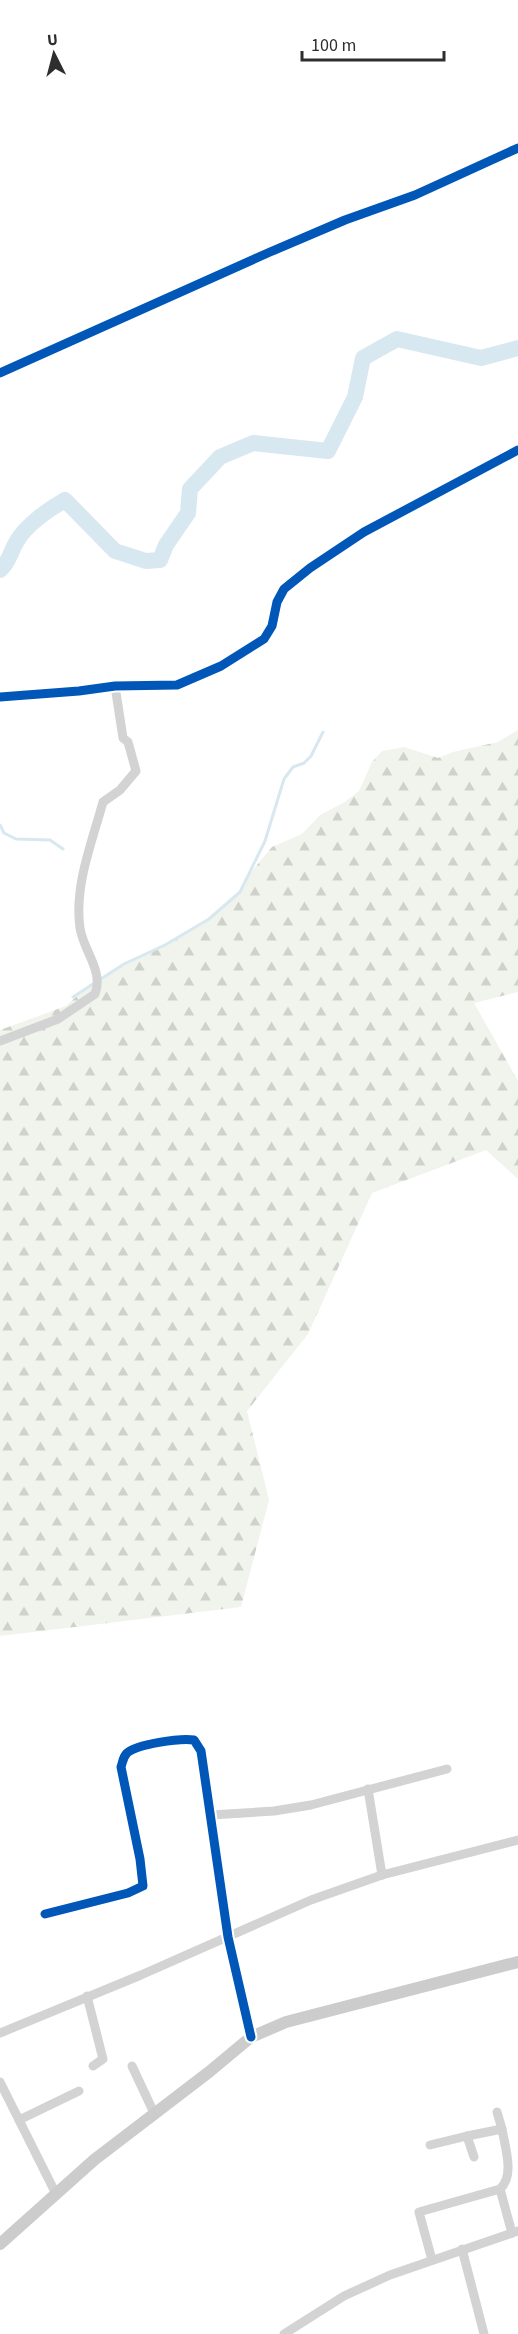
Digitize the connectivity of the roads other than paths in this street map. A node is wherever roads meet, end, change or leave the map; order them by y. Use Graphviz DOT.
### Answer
graph roads {
  1 [pos="518,148"];
  2 [pos="0,373"];
  3 [pos="518,450"];
  4 [pos="116,686"];
  5 [pos="0,697"];
  6 [pos="0,1041"];
  7 [pos="447,1768"];
  8 [pos="368,1790"];
  9 [pos="211,1815"];
  10 [pos="518,1840"];
  11 [pos="382,1875"];
  12 [pos="45,1914"];
  13 [pos="228,1937"];
  14 [pos="518,1962"];
  15 [pos="87,1996"];
  16 [pos="0,2033"];
  17 [pos="251,2037"];
  18 [pos="132,2066"];
  19 [pos="93,2067"];
  20 [pos="0,2082"];
  21 [pos="79,2091"];
  22 [pos="497,2112"];
  23 [pos="154,2113"];
  24 [pos="19,2120"];
  25 [pos="502,2129"];
  26 [pos="467,2136"];
  27 [pos="430,2145"];
  28 [pos="474,2157"];
  29 [pos="500,2189"];
  30 [pos="56,2194"];
  31 [pos="515,2232"];
  32 [pos="0,2244"];
  33 [pos="462,2249"];
  34 [pos="432,2260"];
  35 [pos="284,2334"];
  36 [pos="484,2334"];
  1 -- 2 [label="street"];
  3 -- 4 [label="street"];
  4 -- 5 [label="street"];
  4 -- 6 [label="street"];
  7 -- 8 [label="street"];
  8 -- 9 [label="street"];
  8 -- 11 [label="street"];
  9 -- 12 [label="street"];
  9 -- 13 [label="street"];
  10 -- 11 [label="street"];
  11 -- 13 [label="street"];
  13 -- 15 [label="street"];
  13 -- 17 [label="street"];
  14 -- 17 [label="main road"];
  15 -- 16 [label="street"];
  15 -- 19 [label="street"];
  17 -- 23 [label="main road"];
  18 -- 23 [label="street"];
  20 -- 24 [label="street"];
  21 -- 24 [label="street"];
  22 -- 25 [label="street"];
  23 -- 30 [label="main road"];
  24 -- 30 [label="street"];
  25 -- 26 [label="street"];
  25 -- 29 [label="street"];
  26 -- 27 [label="street"];
  26 -- 28 [label="street"];
  29 -- 31 [label="street"];
  29 -- 34 [label="street"];
  30 -- 32 [label="main road"];
  31 -- 33 [label="street"];
  33 -- 34 [label="street"];
  33 -- 36 [label="street"];
  34 -- 35 [label="street"];
}
